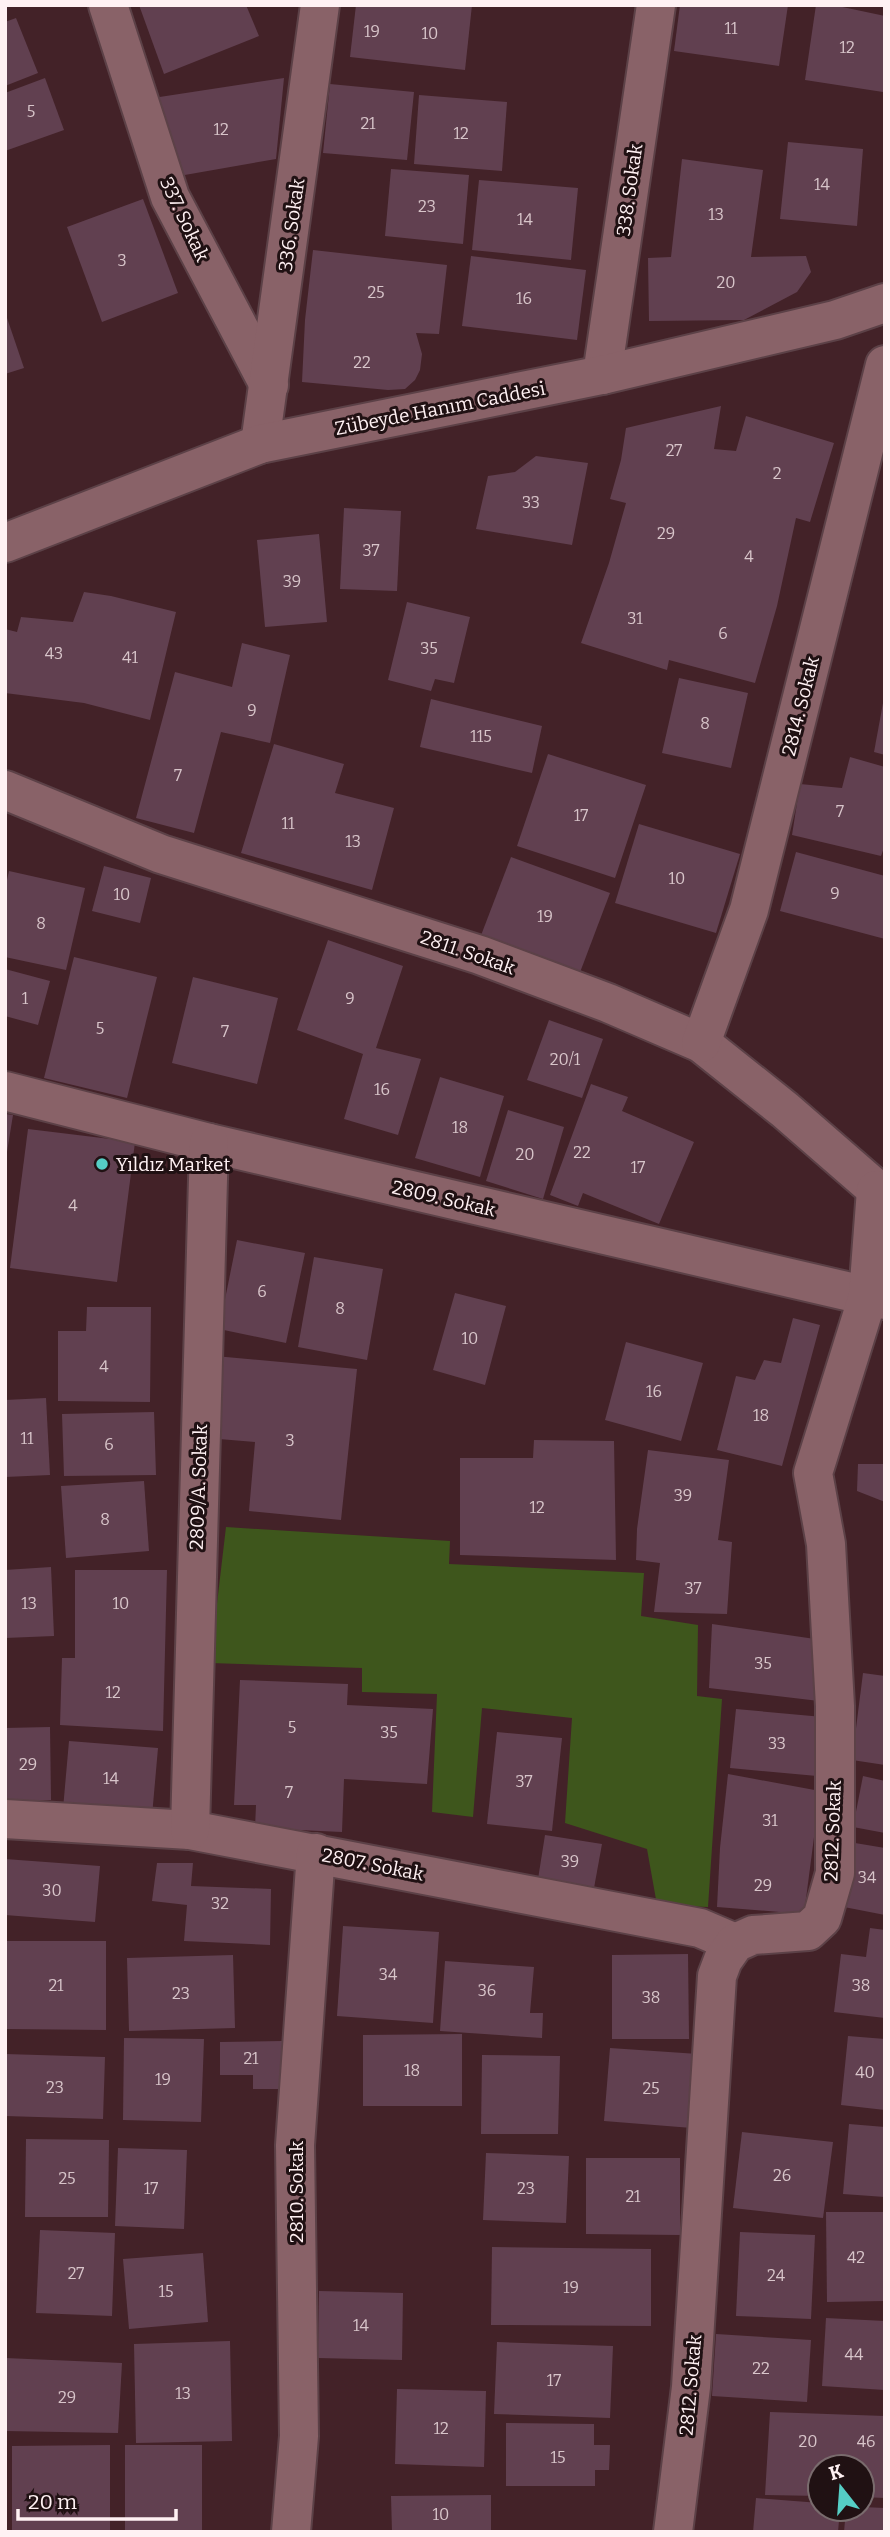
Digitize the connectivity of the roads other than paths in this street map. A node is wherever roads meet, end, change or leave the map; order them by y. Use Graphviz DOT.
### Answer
graph roads {
  1 [pos="108,5"];
  2 [pos="320,5"];
  3 [pos="656,5"];
  4 [pos="885,303"];
  5 [pos="885,365"];
  6 [pos="603,375"];
  7 [pos="269,385"];
  8 [pos="260,444"];
  9 [pos="5,543"];
  10 [pos="5,790"];
  11 [pos="701,1043"];
  12 [pos="5,1091"];
  13 [pos="209,1143"];
  14 [pos="880,1193"];
  15 [pos="876,1298"];
  16 [pos="5,1819"];
  17 [pos="190,1830"];
  18 [pos="316,1853"];
  19 [pos="735,1943"];
  20 [pos="291,2532"];
  21 [pos="673,2532"];
  1 -- 7 [label="street, 337. Sokak"];
  2 -- 7 [label="street, 336. Sokak"];
  3 -- 6 [label="street, 338. Sokak"];
  4 -- 6 [label="street, Zübeyde Hanım Caddesi"];
  5 -- 11 [label="street, 2814. Sokak"];
  6 -- 8 [label="street, Zübeyde Hanım Caddesi"];
  7 -- 8 [label="street, 336. Sokak"];
  8 -- 9 [label="street, Zübeyde Hanım Caddesi"];
  10 -- 11 [label="street, 2811. Sokak"];
  11 -- 14 [label="street, 2811. Sokak"];
  12 -- 13 [label="street, 2809. Sokak"];
  13 -- 15 [label="street, 2809. Sokak"];
  13 -- 17 [label="street, 2809/A. Sokak"];
  14 -- 15 [label="street, 2812. Sokak"];
  15 -- 19 [label="street, 2812. Sokak"];
  16 -- 17 [label="street, 2807. Sokak"];
  17 -- 18 [label="street, 2807. Sokak"];
  18 -- 19 [label="street, 2807. Sokak"];
  18 -- 20 [label="street, 2810. Sokak"];
  19 -- 21 [label="street, 2812. Sokak"];
}
